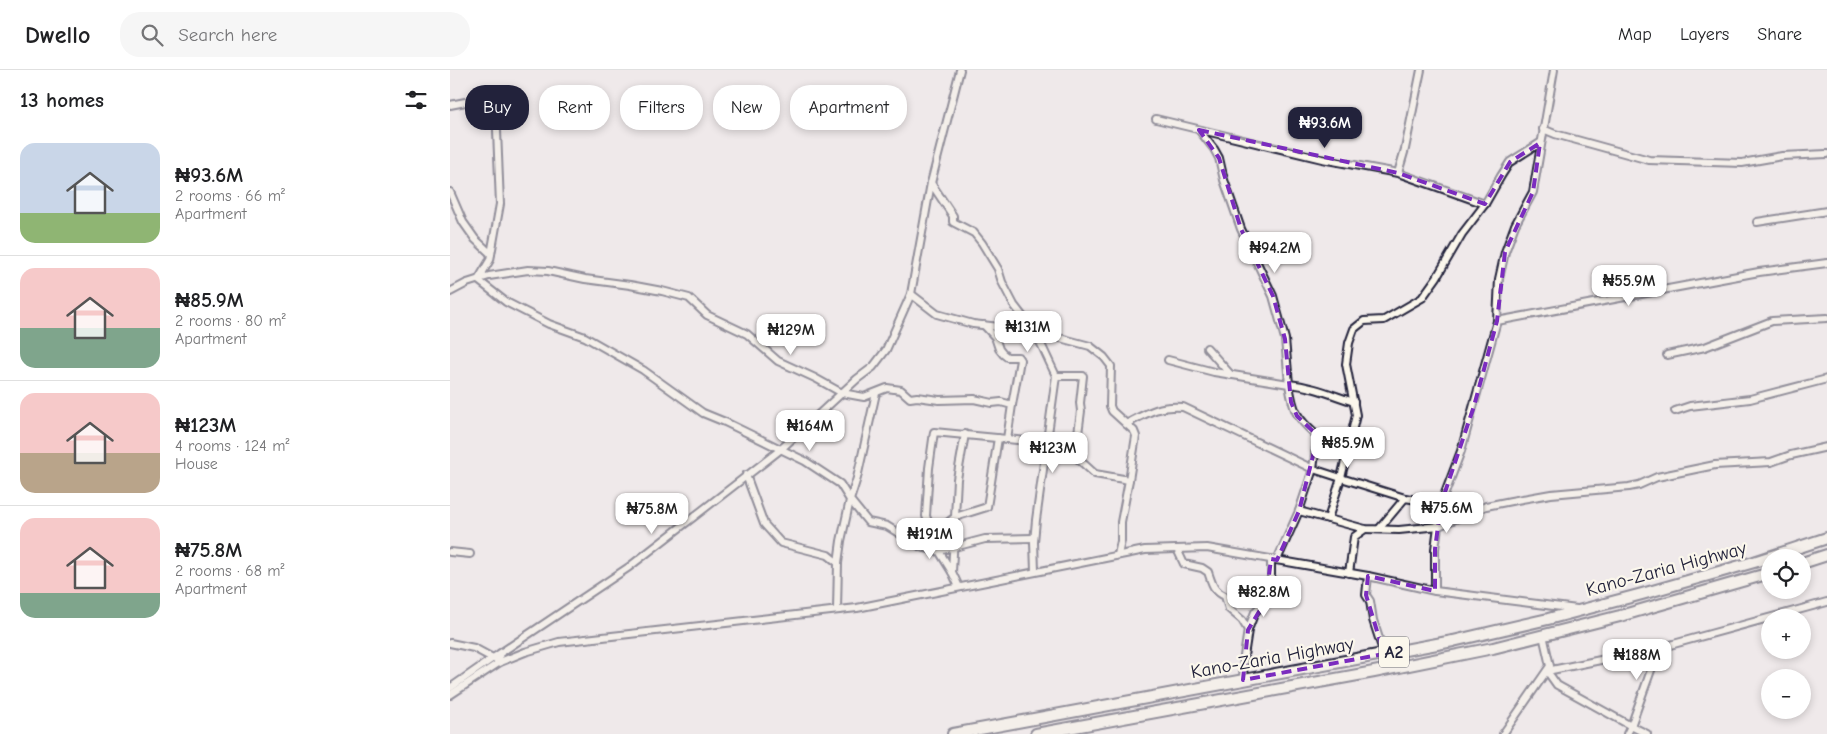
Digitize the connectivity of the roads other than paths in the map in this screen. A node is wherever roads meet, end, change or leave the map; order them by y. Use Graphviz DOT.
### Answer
graph roads {
  1 [pos="960,70"];
  2 [pos="1421,70"];
  3 [pos="1554,70"];
  4 [pos="450,105"];
  5 [pos="1156,119"];
  6 [pos="1543,129"];
  7 [pos="1199,130"];
  8 [pos="1540,143"];
  9 [pos="1827,154"];
  10 [pos="1398,173"];
  11 [pos="930,183"];
  12 [pos="450,192"];
  13 [pos="1485,204"];
  14 [pos="1827,211"];
  15 [pos="1757,222"];
  16 [pos="491,254"];
  17 [pos="1827,263"];
  18 [pos="478,280"];
  19 [pos="450,292"];
  20 [pos="911,294"];
  21 [pos="1827,318"];
  22 [pos="1497,321"];
  23 [pos="984,325"];
  24 [pos="1034,331"];
  25 [pos="1206,348"];
  26 [pos="1667,355"];
  27 [pos="1168,360"];
  28 [pos="1232,375"];
  29 [pos="1056,376"];
  30 [pos="1827,379"];
  31 [pos="1289,384"];
  32 [pos="842,392"];
  33 [pos="876,393"];
  34 [pos="1354,402"];
  35 [pos="1012,405"];
  36 [pos="1675,411"];
  37 [pos="1126,424"];
  38 [pos="965,434"];
  39 [pos="998,438"];
  40 [pos="1007,439"];
  41 [pos="1046,446"];
  42 [pos="1827,448"];
  43 [pos="780,450"];
  44 [pos="1075,456"];
  45 [pos="1313,469"];
  46 [pos="746,475"];
  47 [pos="1341,478"];
  48 [pos="1129,480"];
  49 [pos="1405,498"];
  50 [pos="850,500"];
  51 [pos="1441,504"];
  52 [pos="1299,511"];
  53 [pos="955,517"];
  54 [pos="1328,519"];
  55 [pos="1439,526"];
  56 [pos="1365,529"];
  57 [pos="1379,530"];
  58 [pos="933,534"];
  59 [pos="1034,538"];
  60 [pos="1827,538"];
  61 [pos="921,547"];
  62 [pos="954,547"];
  63 [pos="1177,549"];
  64 [pos="939,551"];
  65 [pos="450,552"];
  66 [pos="470,554"];
  67 [pos="1118,555"];
  68 [pos="1827,555"];
  69 [pos="1274,559"];
  70 [pos="1811,560"];
  71 [pos="838,563"];
  72 [pos="1035,571"];
  73 [pos="952,572"];
  74 [pos="1349,573"];
  75 [pos="1368,576"];
  76 [pos="1761,576"];
  77 [pos="959,587"];
  78 [pos="1435,590"];
  79 [pos="1827,602"];
  80 [pos="1581,609"];
  81 [pos="837,610"];
  82 [pos="1248,630"];
  83 [pos="1544,635"];
  84 [pos="450,643"];
  85 [pos="1660,648"];
  86 [pos="1384,654"];
  87 [pos="496,656"];
  88 [pos="500,662"];
  89 [pos="1547,671"];
  90 [pos="1243,680"];
  91 [pos="450,688"];
  92 [pos="450,695"];
  93 [pos="1631,726"];
  94 [pos="953,734"];
  95 [pos="1036,734"];
  96 [pos="1503,734"];
  97 [pos="1627,734"];
  98 [pos="1647,734"];
  1 -- 11 [label="street"];
  2 -- 10 [label="street"];
  3 -- 6 [label="street"];
  4 -- 16 [label="street"];
  5 -- 7 [label="street"];
  6 -- 8 [label="street"];
  6 -- 9 [label="street"];
  7 -- 10 [label="street"];
  7 -- 31 [label="street"];
  8 -- 13 [label="street"];
  8 -- 22 [label="street"];
  10 -- 13 [label="street"];
  11 -- 20 [label="street"];
  11 -- 24 [label="street"];
  12 -- 16 [label="street"];
  13 -- 34 [label="street"];
  14 -- 15 [label="street"];
  16 -- 18 [label="street"];
  17 -- 22 [label="street"];
  18 -- 19 [label="street"];
  18 -- 32 [label="street"];
  18 -- 43 [label="street"];
  20 -- 23 [label="street"];
  20 -- 32 [label="street"];
  21 -- 26 [label="street"];
  22 -- 51 [label="street"];
  23 -- 24 [label="street"];
  23 -- 35 [label="street"];
  24 -- 29 [label="street"];
  24 -- 37 [label="street"];
  25 -- 28 [label="street"];
  27 -- 28 [label="street"];
  28 -- 31 [label="street"];
  29 -- 41 [label="street"];
  29 -- 44 [label="street"];
  30 -- 36 [label="street"];
  31 -- 34 [label="street"];
  31 -- 45 [label="street"];
  32 -- 33 [label="street"];
  32 -- 43 [label="street"];
  33 -- 35 [label="street"];
  33 -- 50 [label="street"];
  34 -- 47 [label="street"];
  35 -- 40 [label="street"];
  37 -- 45 [label="street"];
  37 -- 48 [label="street"];
  38 -- 39 [label="street"];
  38 -- 53 [label="street"];
  38 -- 58 [label="street"];
  39 -- 40 [label="street"];
  39 -- 53 [label="street"];
  40 -- 41 [label="street"];
  41 -- 44 [label="street"];
  41 -- 59 [label="street"];
  42 -- 55 [label="street"];
  43 -- 46 [label="street"];
  43 -- 50 [label="street"];
  44 -- 48 [label="street"];
  45 -- 47 [label="street"];
  45 -- 52 [label="street"];
  46 -- 71 [label="street"];
  46 -- 87 [label="street"];
  47 -- 49 [label="street"];
  47 -- 54 [label="street"];
  48 -- 67 [label="street"];
  49 -- 51 [label="street"];
  49 -- 57 [label="street"];
  50 -- 61 [label="street"];
  50 -- 71 [label="street"];
  51 -- 55 [label="street"];
  52 -- 54 [label="street"];
  52 -- 69 [label="street"];
  53 -- 58 [label="street"];
  53 -- 62 [label="street"];
  54 -- 56 [label="street"];
  55 -- 57 [label="street"];
  55 -- 78 [label="street"];
  56 -- 57 [label="street"];
  56 -- 74 [label="street"];
  58 -- 61 [label="street"];
  58 -- 64 [label="street"];
  59 -- 62 [label="street"];
  59 -- 72 [label="street"];
  60 -- 80 [label="highway, Kano-Zaria Highway / A2"];
  61 -- 64 [label="street"];
  62 -- 64 [label="street"];
  62 -- 73 [label="street"];
  63 -- 67 [label="street"];
  63 -- 69 [label="street"];
  63 -- 82 [label="street"];
  64 -- 73 [label="street"];
  65 -- 66 [label="street"];
  67 -- 72 [label="street"];
  68 -- 70 [label="highway"];
  69 -- 74 [label="street"];
  69 -- 82 [label="street"];
  71 -- 81 [label="street"];
  72 -- 77 [label="street"];
  73 -- 77 [label="street"];
  74 -- 75 [label="street"];
  75 -- 78 [label="street"];
  75 -- 86 [label="street"];
  76 -- 83 [label="highway, Kano-Zaria Highway / A2"];
  77 -- 81 [label="street"];
  78 -- 80 [label="street"];
  79 -- 85 [label="street"];
  80 -- 86 [label="highway, Kano-Zaria Highway / A2"];
  81 -- 88 [label="street"];
  82 -- 90 [label="street"];
  83 -- 89 [label="street"];
  83 -- 95 [label="highway, Kano-Zaria Highway / A2"];
  84 -- 87 [label="street"];
  85 -- 89 [label="street"];
  85 -- 93 [label="street"];
  86 -- 90 [label="highway, Kano-Zaria Highway / A2"];
  87 -- 88 [label="street"];
  87 -- 91 [label="street"];
  88 -- 92 [label="street"];
  89 -- 93 [label="street"];
  89 -- 96 [label="street"];
  90 -- 94 [label="highway, Kano-Zaria Highway / A2"];
  93 -- 97 [label="street"];
  93 -- 98 [label="street"];
}
